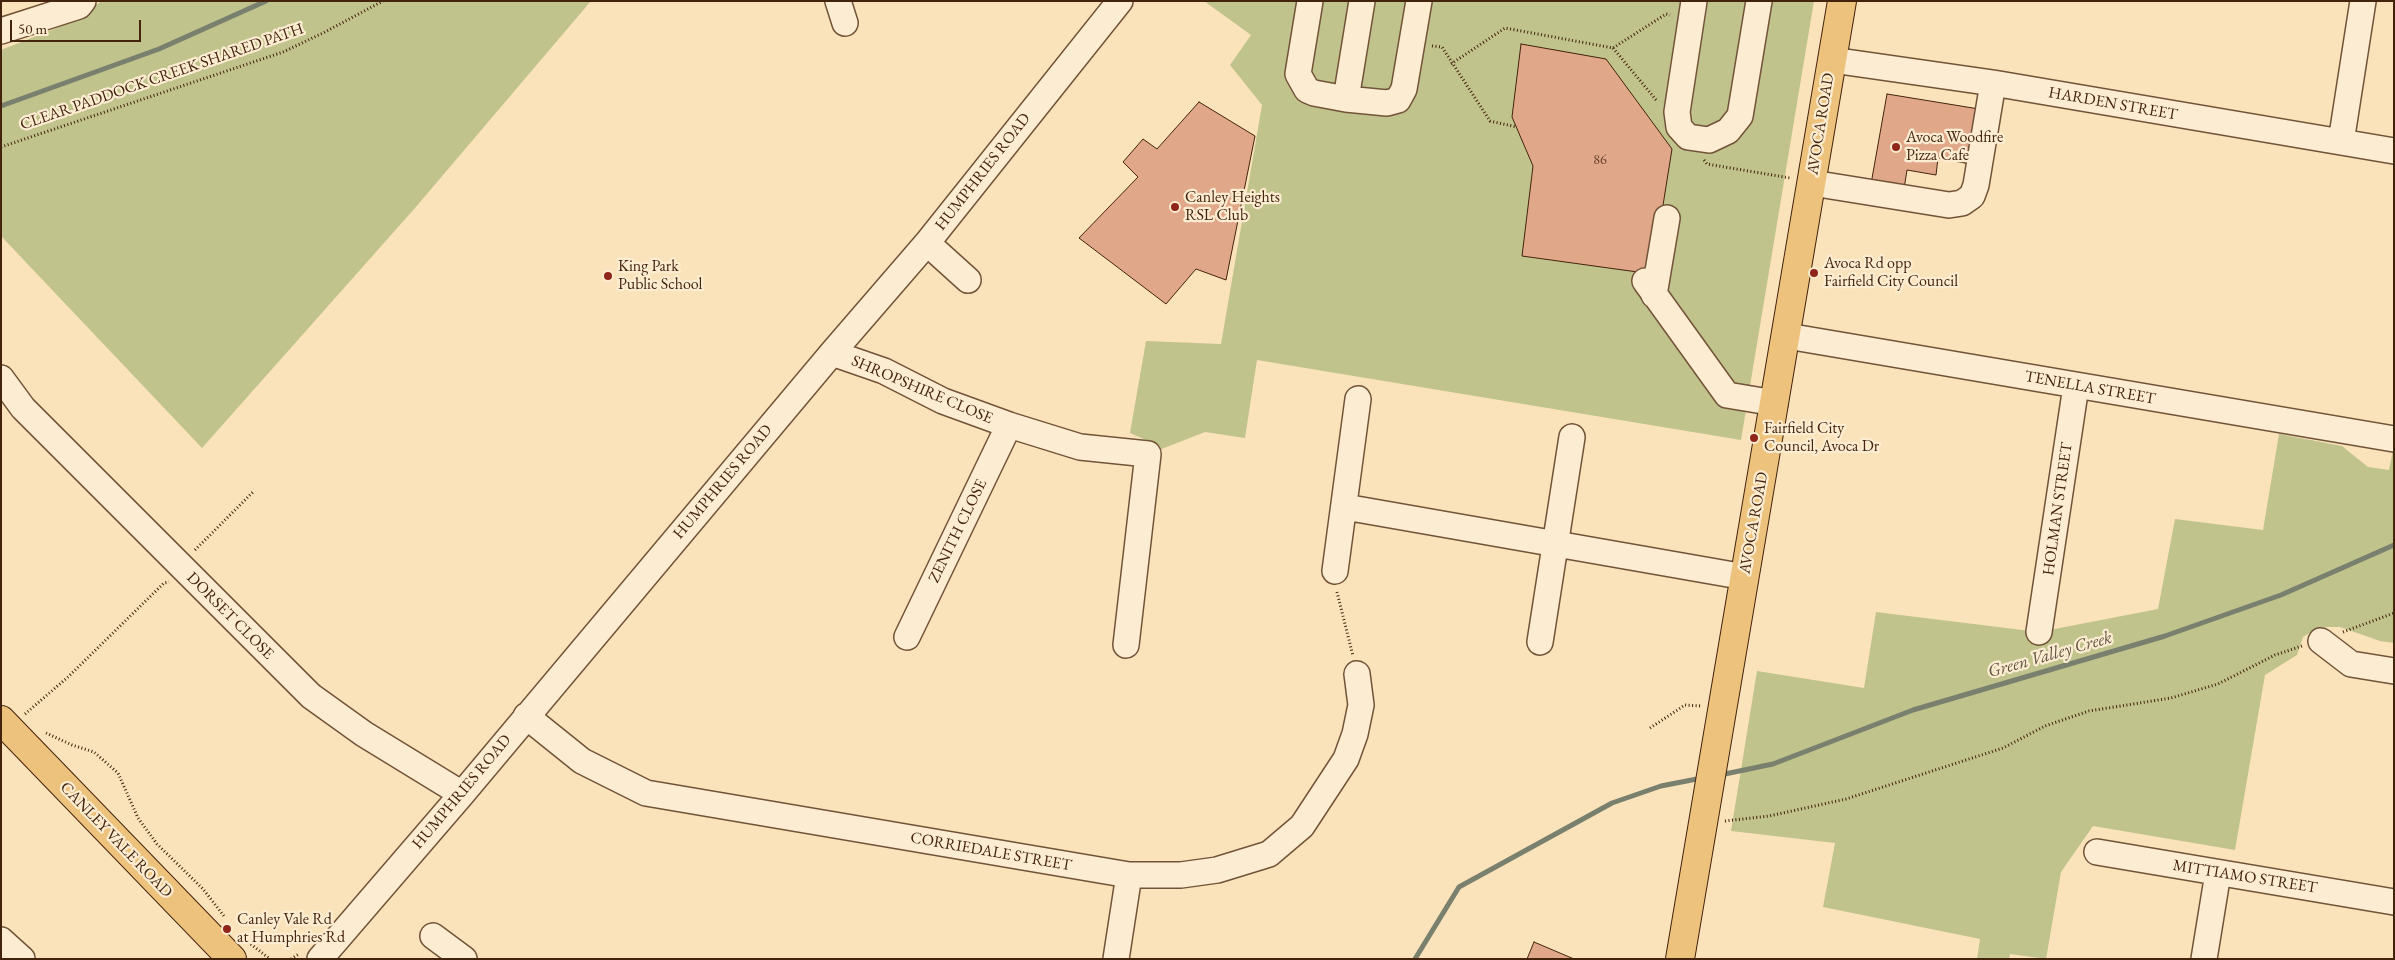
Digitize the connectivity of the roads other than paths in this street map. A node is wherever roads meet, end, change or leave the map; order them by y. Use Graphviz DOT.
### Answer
graph roads {
  1 [pos="83,1"];
  2 [pos="1120,1"];
  3 [pos="1310,1"];
  4 [pos="1362,1"];
  5 [pos="1419,1"];
  6 [pos="1759,1"];
  7 [pos="1842,1"];
  8 [pos="2363,1"];
  9 [pos="1692,10"];
  10 [pos="2,28"];
  11 [pos="1832,60"];
  12 [pos="1993,83"];
  13 [pos="1346,99"];
  14 [pos="2341,142"];
  15 [pos="2394,151"];
  16 [pos="1801,181"];
  17 [pos="1667,218"];
  18 [pos="927,243"];
  19 [pos="968,280"];
  20 [pos="1787,336"];
  21 [pos="832,353"];
  22 [pos="1,378"];
  23 [pos="2076,386"];
  24 [pos="1358,399"];
  25 [pos="1775,403"];
  26 [pos="12,409"];
  27 [pos="1009,425"];
  28 [pos="1572,437"];
  29 [pos="2394,439"];
  30 [pos="1345,507"];
  31 [pos="1556,543"];
  32 [pos="1335,571"];
  33 [pos="1745,577"];
  34 [pos="2039,632"];
  35 [pos="907,636"];
  36 [pos="1540,642"];
  37 [pos="2311,643"];
  38 [pos="1126,645"];
  39 [pos="2394,671"];
  40 [pos="1357,674"];
  41 [pos="526,716"];
  42 [pos="1,720"];
  43 [pos="462,794"];
  44 [pos="2096,852"];
  45 [pos="2218,873"];
  46 [pos="1129,875"];
  47 [pos="2394,902"];
  48 [pos="433,936"];
  49 [pos="1,940"];
  50 [pos="310,956"];
  51 [pos="1682,958"];
  52 [pos="22,959"];
  53 [pos="232,959"];
  54 [pos="464,959"];
  55 [pos="1116,959"];
  56 [pos="2204,959"];
  1 -- 10 [label="street"];
  2 -- 18 [label="street, HUMPHRIES ROAD"];
  3 -- 13 [label="street"];
  4 -- 13 [label="street"];
  5 -- 13 [label="street"];
  6 -- 9 [label="street"];
  7 -- 11 [label="main road, AVOCA ROAD"];
  8 -- 14 [label="street"];
  11 -- 12 [label="street, HARDEN STREET"];
  11 -- 16 [label="main road, AVOCA ROAD"];
  12 -- 14 [label="street, HARDEN STREET"];
  12 -- 16 [label="street"];
  14 -- 15 [label="street, HARDEN STREET"];
  16 -- 20 [label="main road, AVOCA ROAD"];
  17 -- 25 [label="street"];
  18 -- 19 [label="street"];
  18 -- 21 [label="street, HUMPHRIES ROAD"];
  20 -- 23 [label="street, TENELLA STREET"];
  20 -- 25 [label="main road, AVOCA ROAD"];
  21 -- 27 [label="street, SHROPSHIRE CLOSE"];
  21 -- 41 [label="street, HUMPHRIES ROAD"];
  22 -- 26 [label="street, DORSET CLOSE"];
  23 -- 29 [label="street, TENELLA STREET"];
  23 -- 34 [label="street, HOLMAN STREET"];
  24 -- 30 [label="street"];
  25 -- 33 [label="main road, AVOCA ROAD"];
  26 -- 43 [label="street, DORSET CLOSE"];
  27 -- 35 [label="street, ZENITH CLOSE"];
  27 -- 38 [label="street, SHROPSHIRE CLOSE"];
  28 -- 31 [label="street"];
  30 -- 31 [label="street"];
  30 -- 32 [label="street"];
  31 -- 33 [label="street"];
  31 -- 36 [label="street"];
  33 -- 51 [label="main road, AVOCA ROAD"];
  37 -- 39 [label="street"];
  40 -- 46 [label="street, CORRIEDALE STREET"];
  41 -- 43 [label="street, HUMPHRIES ROAD"];
  41 -- 46 [label="street, CORRIEDALE STREET"];
  42 -- 53 [label="main road, CANLEY VALE ROAD"];
  43 -- 50 [label="street, HUMPHRIES ROAD"];
  44 -- 45 [label="street, MITTIAMO STREET"];
  45 -- 47 [label="street, MITTIAMO STREET"];
  45 -- 56 [label="street"];
  46 -- 55 [label="street"];
  48 -- 54 [label="street"];
  49 -- 52 [label="street"];
}
